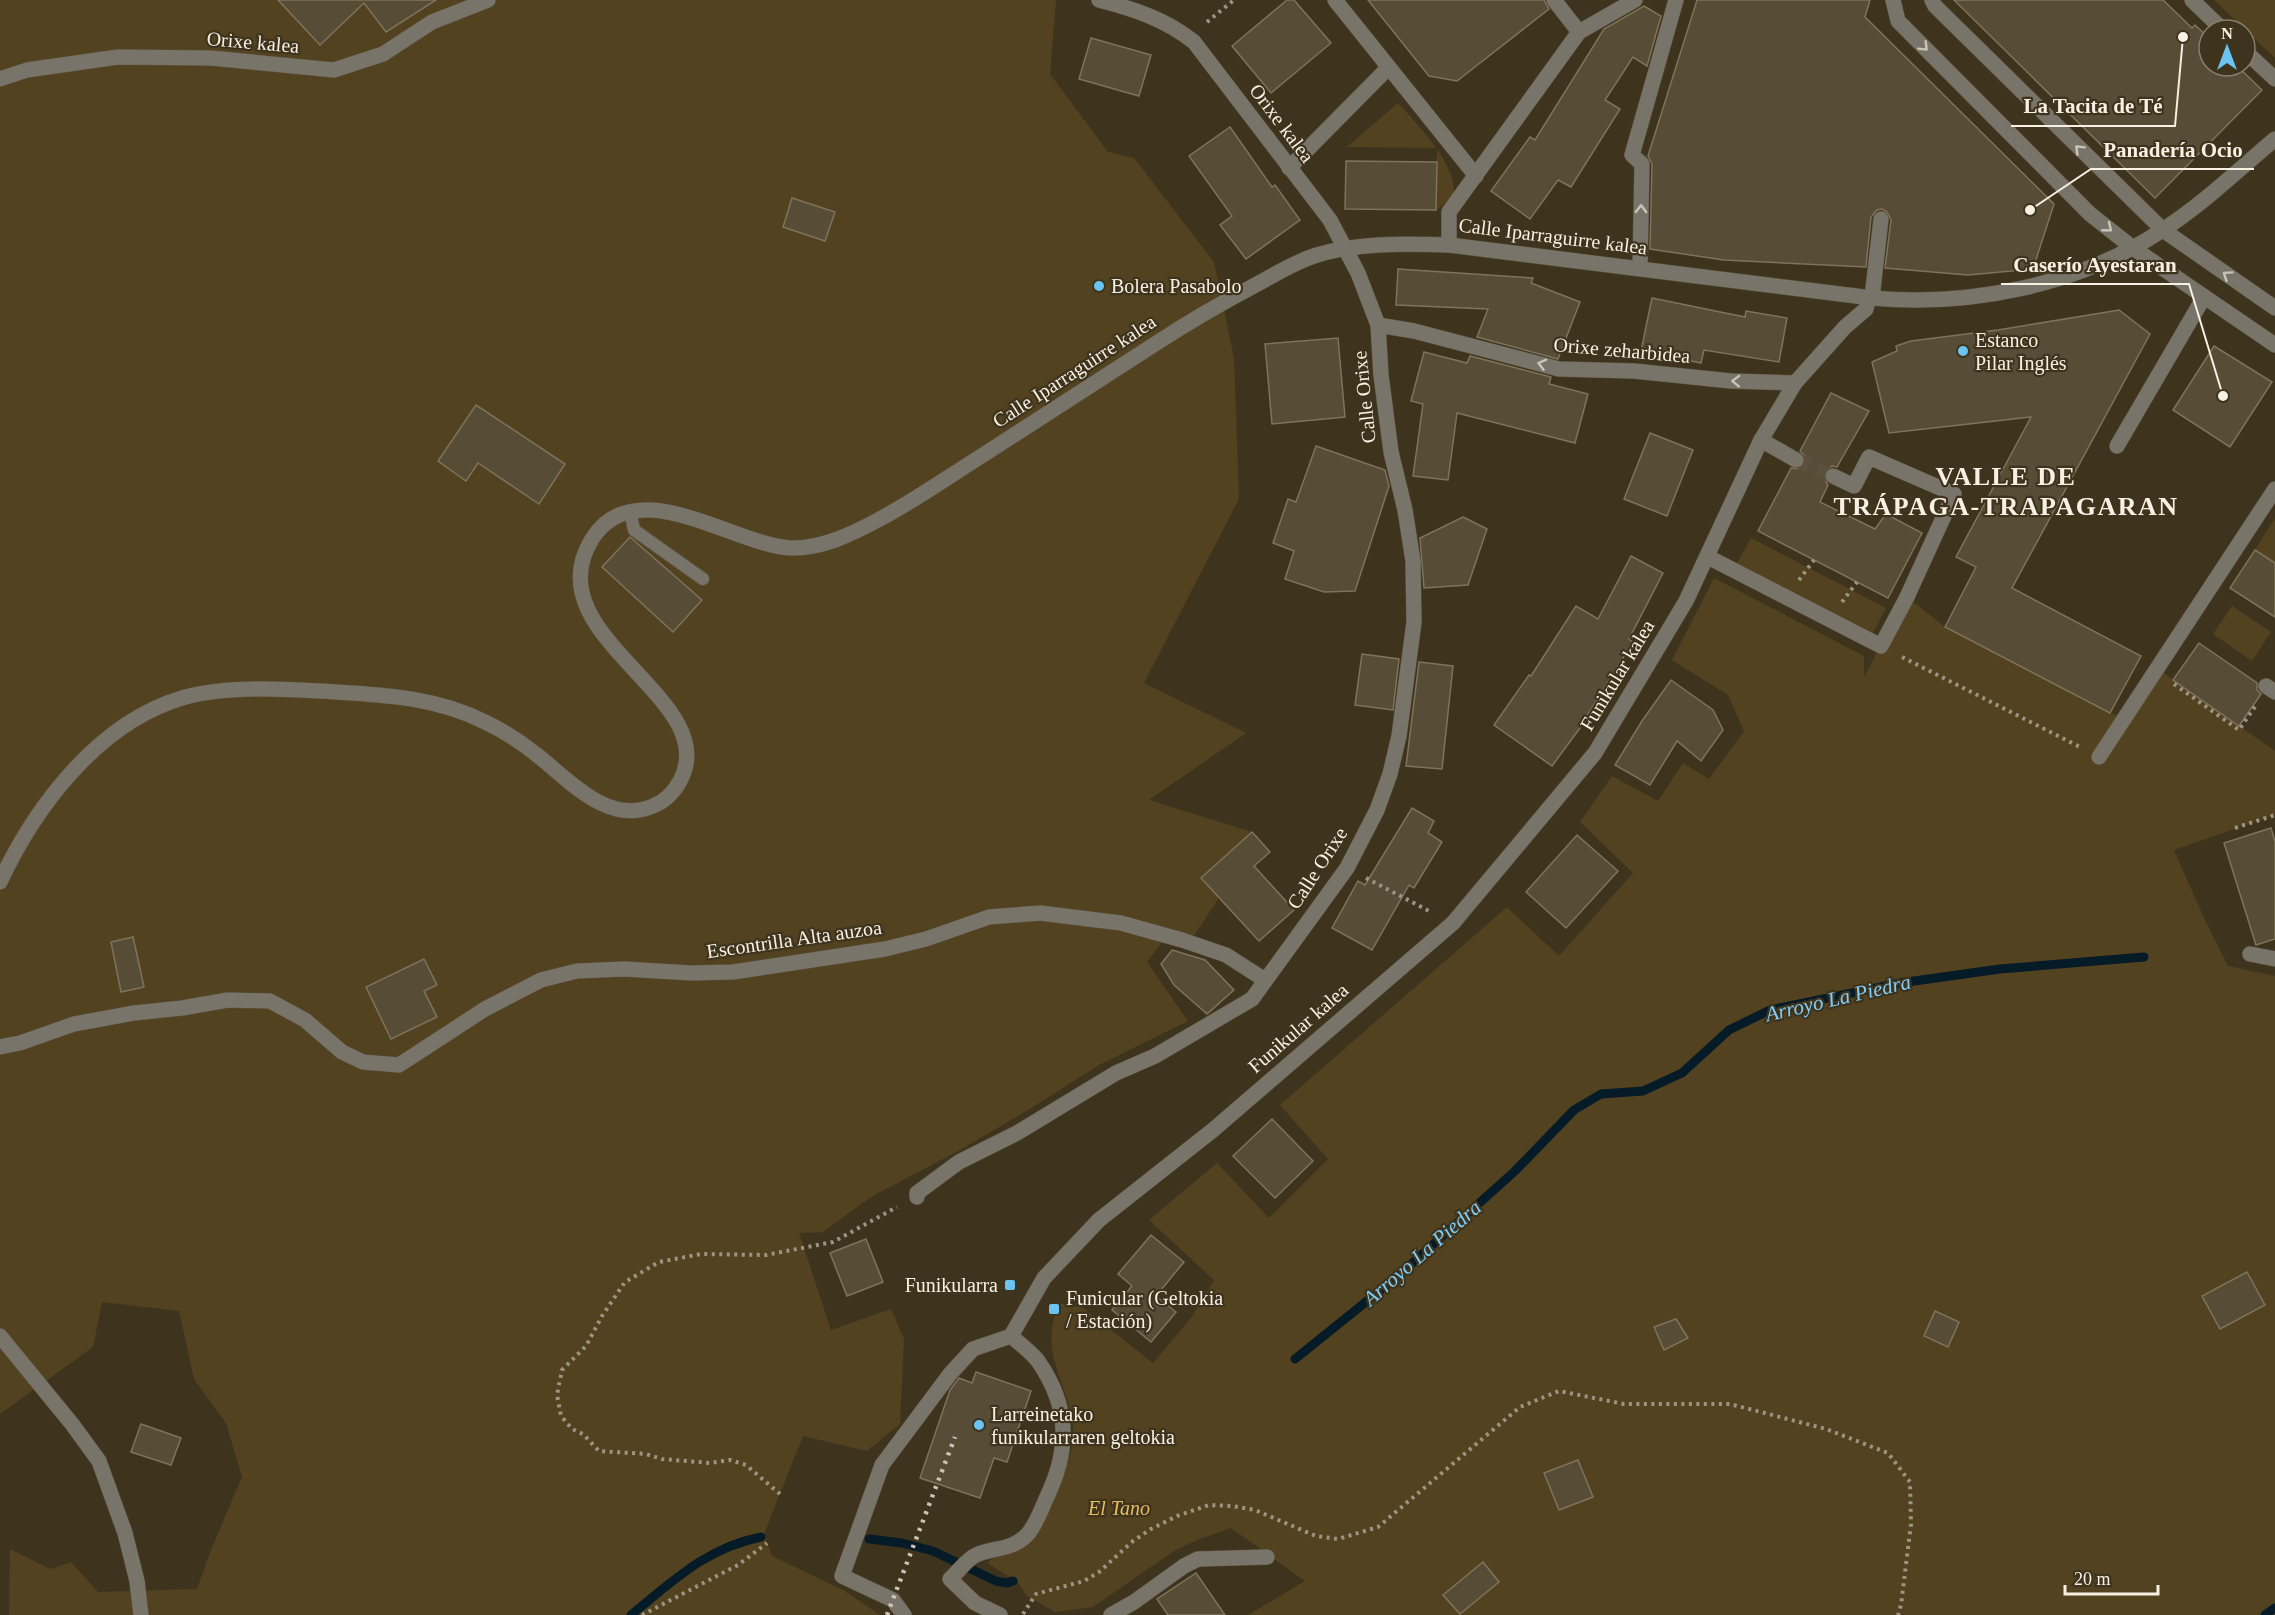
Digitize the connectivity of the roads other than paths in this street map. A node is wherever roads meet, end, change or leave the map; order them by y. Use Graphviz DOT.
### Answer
graph roads {
  1 [pos="488,0"];
  2 [pos="1099,0"];
  3 [pos="1335,0"];
  4 [pos="1554,0"];
  5 [pos="1635,0"];
  6 [pos="1893,0"];
  7 [pos="1932,0"];
  8 [pos="2192,0"];
  9 [pos="1672,1"];
  10 [pos="2211,18"];
  11 [pos="1579,32"];
  12 [pos="2257,62"];
  13 [pos="1388,68"];
  14 [pos="0,79"];
  15 [pos="2275,79"];
  16 [pos="2275,139"];
  17 [pos="1289,168"];
  18 [pos="1476,176"];
  19 [pos="1881,219"];
  20 [pos="2163,230"];
  21 [pos="1449,245"];
  22 [pos="2133,248"];
  23 [pos="1346,249"];
  24 [pos="1640,268"];
  25 [pos="2204,297"];
  26 [pos="1871,298"];
  27 [pos="2275,308"];
  28 [pos="1378,325"];
  29 [pos="2275,345"];
  30 [pos="1795,383"];
  31 [pos="1761,440"];
  32 [pos="2117,446"];
  33 [pos="1796,460"];
  34 [pos="1833,476"];
  35 [pos="2275,489"];
  36 [pos="630,511"];
  37 [pos="1708,557"];
  38 [pos="702,579"];
  39 [pos="2099,757"];
  40 [pos="0,882"];
  41 [pos="2250,954"];
  42 [pos="2275,959"];
  43 [pos="1265,980"];
  44 [pos="0,1047"];
  45 [pos="917,1197"];
  46 [pos="0,1336"];
  47 [pos="1011,1336"];
  48 [pos="1267,1557"];
  49 [pos="141,1615"];
  50 [pos="904,1615"];
  51 [pos="1000,1615"];
  52 [pos="1111,1615"];
  1 -- 14 [label="street, Orixe kalea"];
  2 -- 17 [label="street, Orixe kalea"];
  3 -- 13 [label="street"];
  4 -- 11 [label="street"];
  5 -- 11 [label="street"];
  6 -- 22 [label="street, one-way"];
  20 -- 7 [label="street, one-way"];
  8 -- 10 [label="street"];
  24 -- 9 [label="street, one-way"];
  11 -- 18 [label="street"];
  12 -- 15 [label="street"];
  13 -- 17 [label="street"];
  13 -- 18 [label="street"];
  16 -- 20 [label="street"];
  17 -- 23 [label="street, Orixe kalea"];
  18 -- 21 [label="street"];
  19 -- 26 [label="street"];
  20 -- 22 [label="street"];
  27 -- 20 [label="street, one-way"];
  21 -- 23 [label="street, Calle Iparraguirre kalea"];
  21 -- 24 [label="street, Calle Iparraguirre kalea"];
  22 -- 25 [label="street"];
  22 -- 26 [label="street"];
  23 -- 28 [label="street, Orixe kalea"];
  23 -- 36 [label="street, Calle Iparraguirre kalea"];
  24 -- 26 [label="street, Calle Iparraguirre kalea"];
  25 -- 29 [label="street"];
  25 -- 32 [label="street"];
  26 -- 30 [label="street, Funikular kalea"];
  30 -- 28 [label="street, Orixe zeharbidea, one-way"];
  28 -- 43 [label="street, Calle Orixe"];
  30 -- 31 [label="street, Funikular kalea"];
  31 -- 33 [label="street"];
  31 -- 37 [label="street, Funikular kalea"];
  34 -- 37 [label="street"];
  35 -- 39 [label="street"];
  36 -- 38 [label="lane"];
  36 -- 40 [label="street, Calle Iparraguirre kalea"];
  37 -- 47 [label="street, Funikular kalea"];
  41 -- 42 [label="street"];
  43 -- 44 [label="street, Escontrilla Alta auzoa"];
  43 -- 45 [label="street, Calle Orixe"];
  46 -- 49 [label="street"];
  47 -- 50 [label="street"];
  47 -- 51 [label="street"];
  48 -- 52 [label="street"];
}
